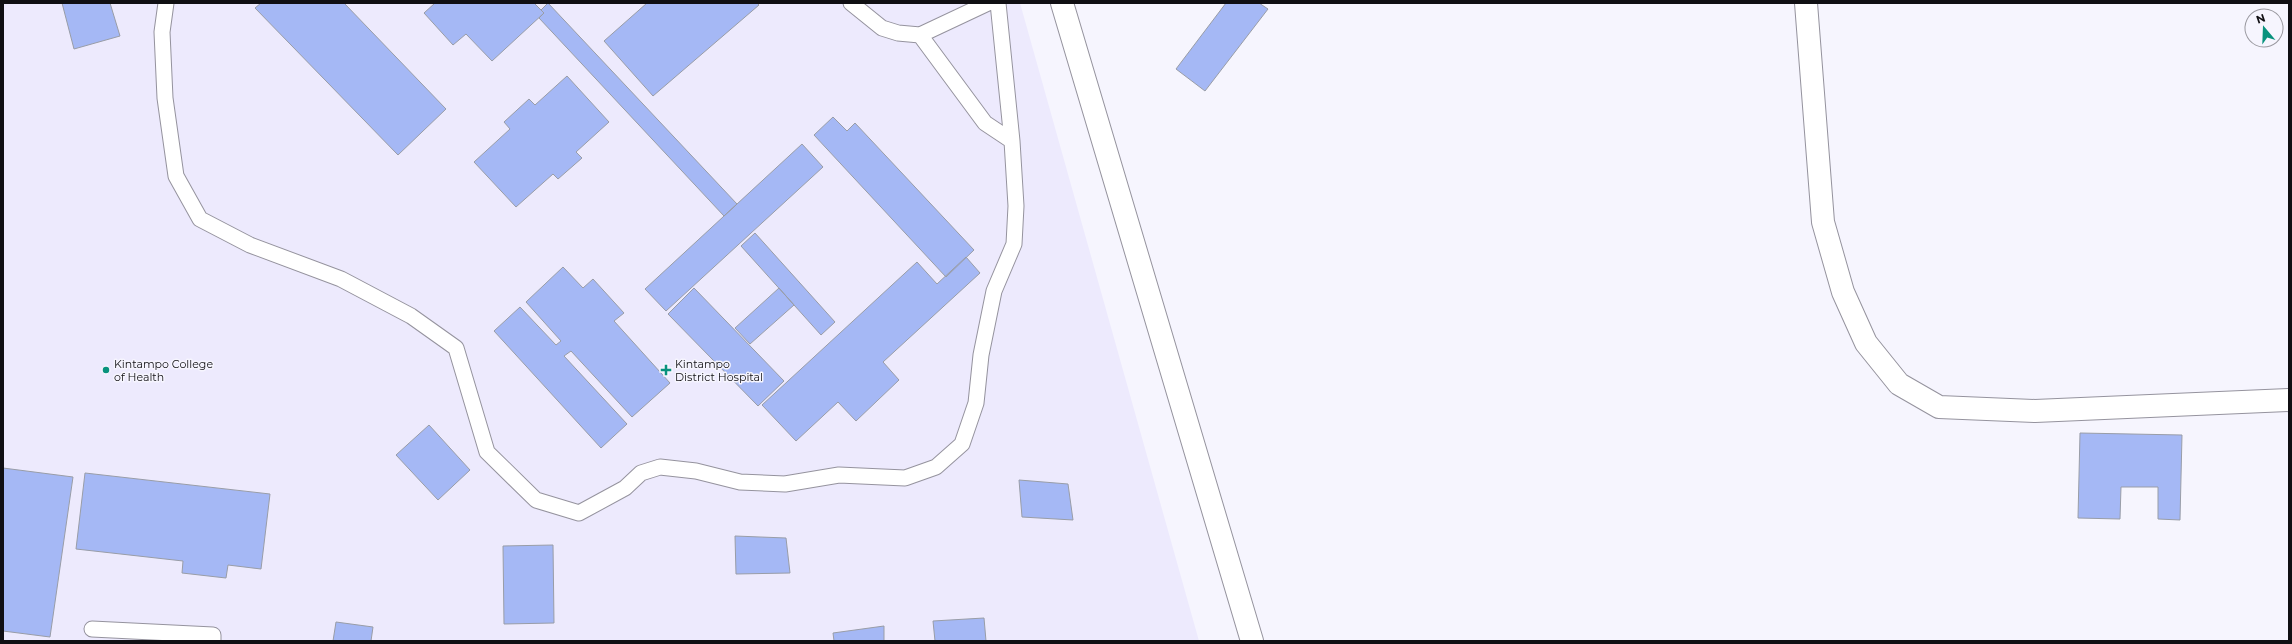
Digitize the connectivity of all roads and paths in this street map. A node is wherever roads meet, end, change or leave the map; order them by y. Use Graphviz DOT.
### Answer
graph roads {
  1 [pos="166,3"];
  2 [pos="851,3"];
  3 [pos="988,3"];
  4 [pos="998,3"];
  5 [pos="1062,3"];
  6 [pos="1806,3"];
  7 [pos="920,35"];
  8 [pos="1012,142"];
  9 [pos="2289,400"];
  10 [pos="92,629"];
  11 [pos="213,641"];
  12 [pos="1252,641"];
  1 -- 8 [label="lane"];
  2 -- 7 [label="lane"];
  3 -- 7 [label="lane"];
  4 -- 8 [label="lane"];
  5 -- 12 [label="street"];
  6 -- 9 [label="street"];
  7 -- 8 [label="lane"];
  10 -- 11 [label="lane"];
}
